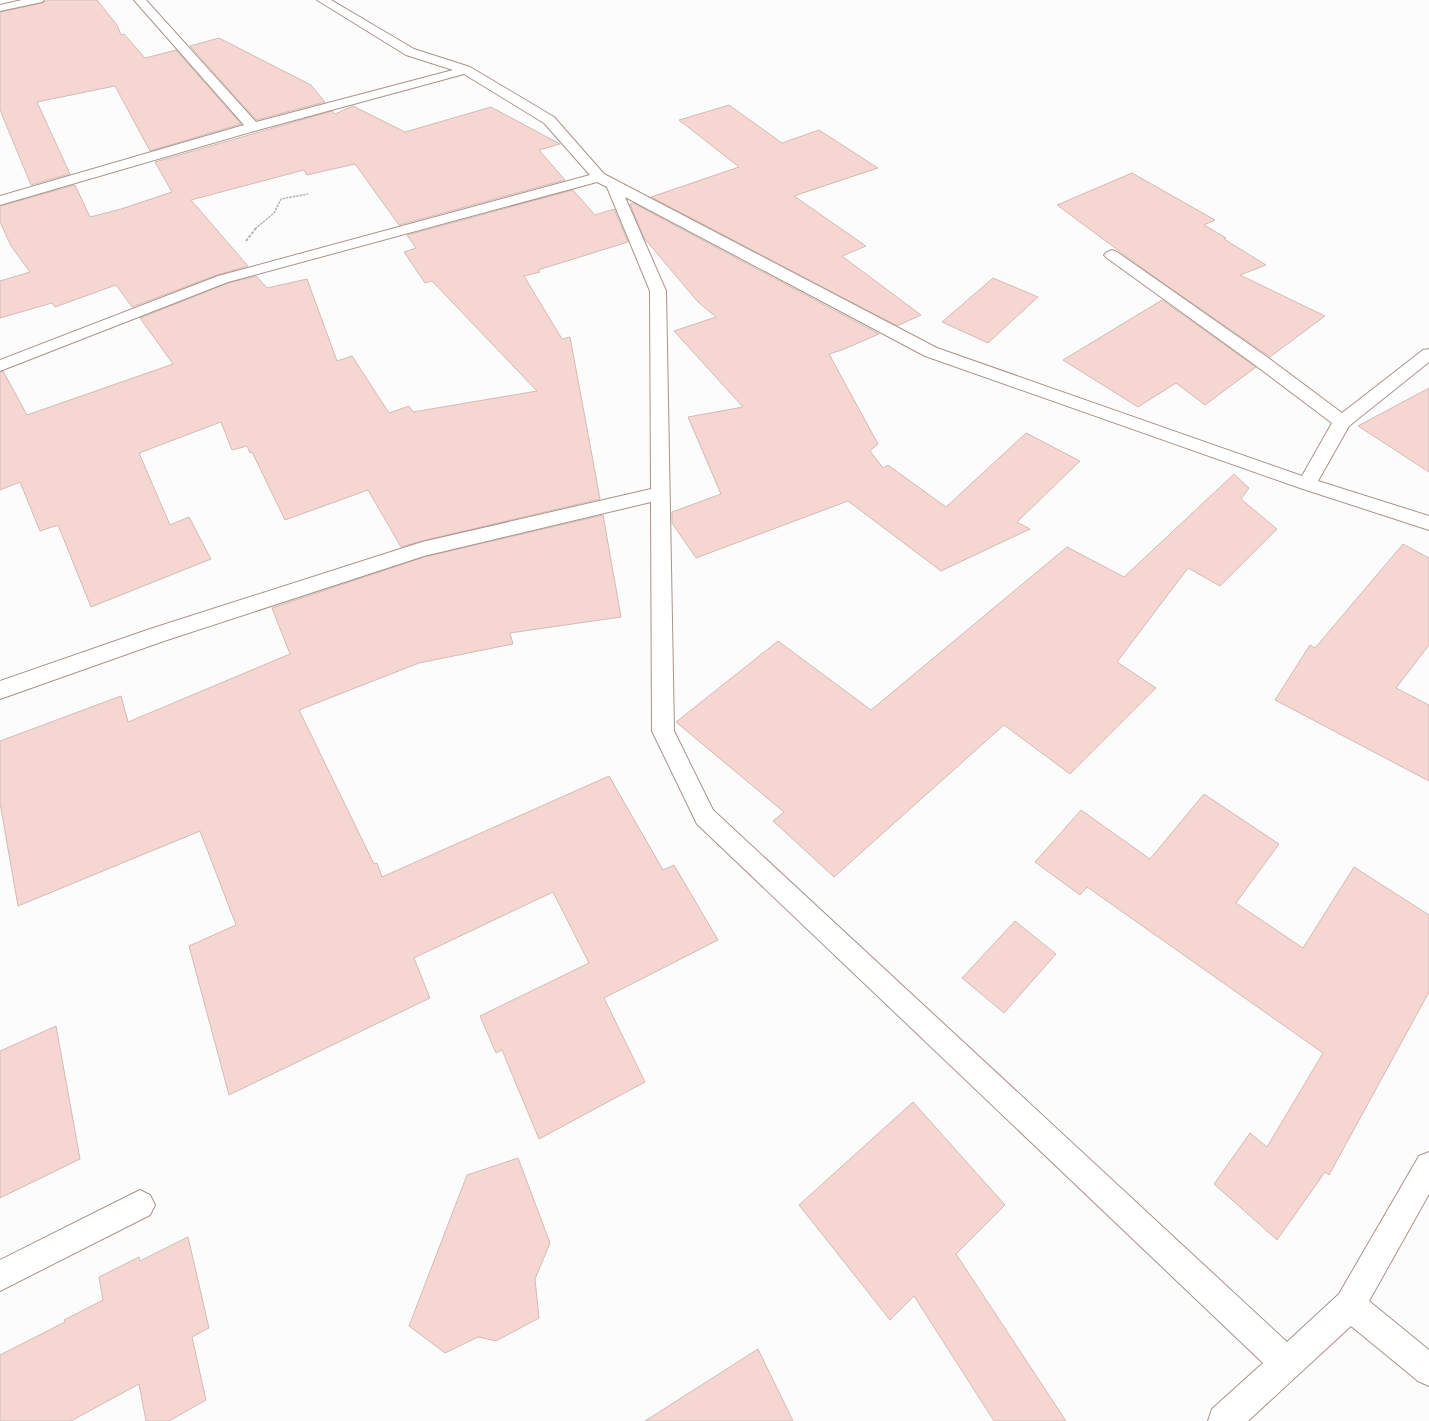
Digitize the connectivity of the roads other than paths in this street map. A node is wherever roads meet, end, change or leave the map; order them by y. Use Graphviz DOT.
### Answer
graph roads {
  1 [pos="38,0"];
  2 [pos="140,0"];
  3 [pos="323,0"];
  4 [pos="0,8"];
  5 [pos="466,70"];
  6 [pos="253,127"];
  7 [pos="606,181"];
  8 [pos="0,200"];
  9 [pos="1112,255"];
  10 [pos="1429,354"];
  11 [pos="0,366"];
  12 [pos="1342,422"];
  13 [pos="1307,484"];
  14 [pos="661,493"];
  15 [pos="1429,523"];
  16 [pos="0,690"];
  17 [pos="1429,1166"];
  18 [pos="140,1205"];
  19 [pos="0,1276"];
  20 [pos="1350,1305"];
  21 [pos="1286,1364"];
  22 [pos="1429,1370"];
  23 [pos="1224,1421"];
  1 -- 4 [label="street"];
  2 -- 6 [label="street"];
  3 -- 5 [label="street"];
  5 -- 6 [label="street"];
  5 -- 7 [label="street"];
  6 -- 8 [label="street"];
  7 -- 11 [label="street"];
  7 -- 13 [label="street"];
  7 -- 14 [label="street"];
  9 -- 12 [label="street"];
  10 -- 12 [label="street"];
  12 -- 13 [label="street"];
  13 -- 15 [label="street"];
  14 -- 16 [label="street"];
  14 -- 21 [label="street"];
  17 -- 20 [label="street"];
  18 -- 19 [label="street"];
  20 -- 21 [label="street"];
  20 -- 22 [label="street"];
  21 -- 23 [label="street"];
}
